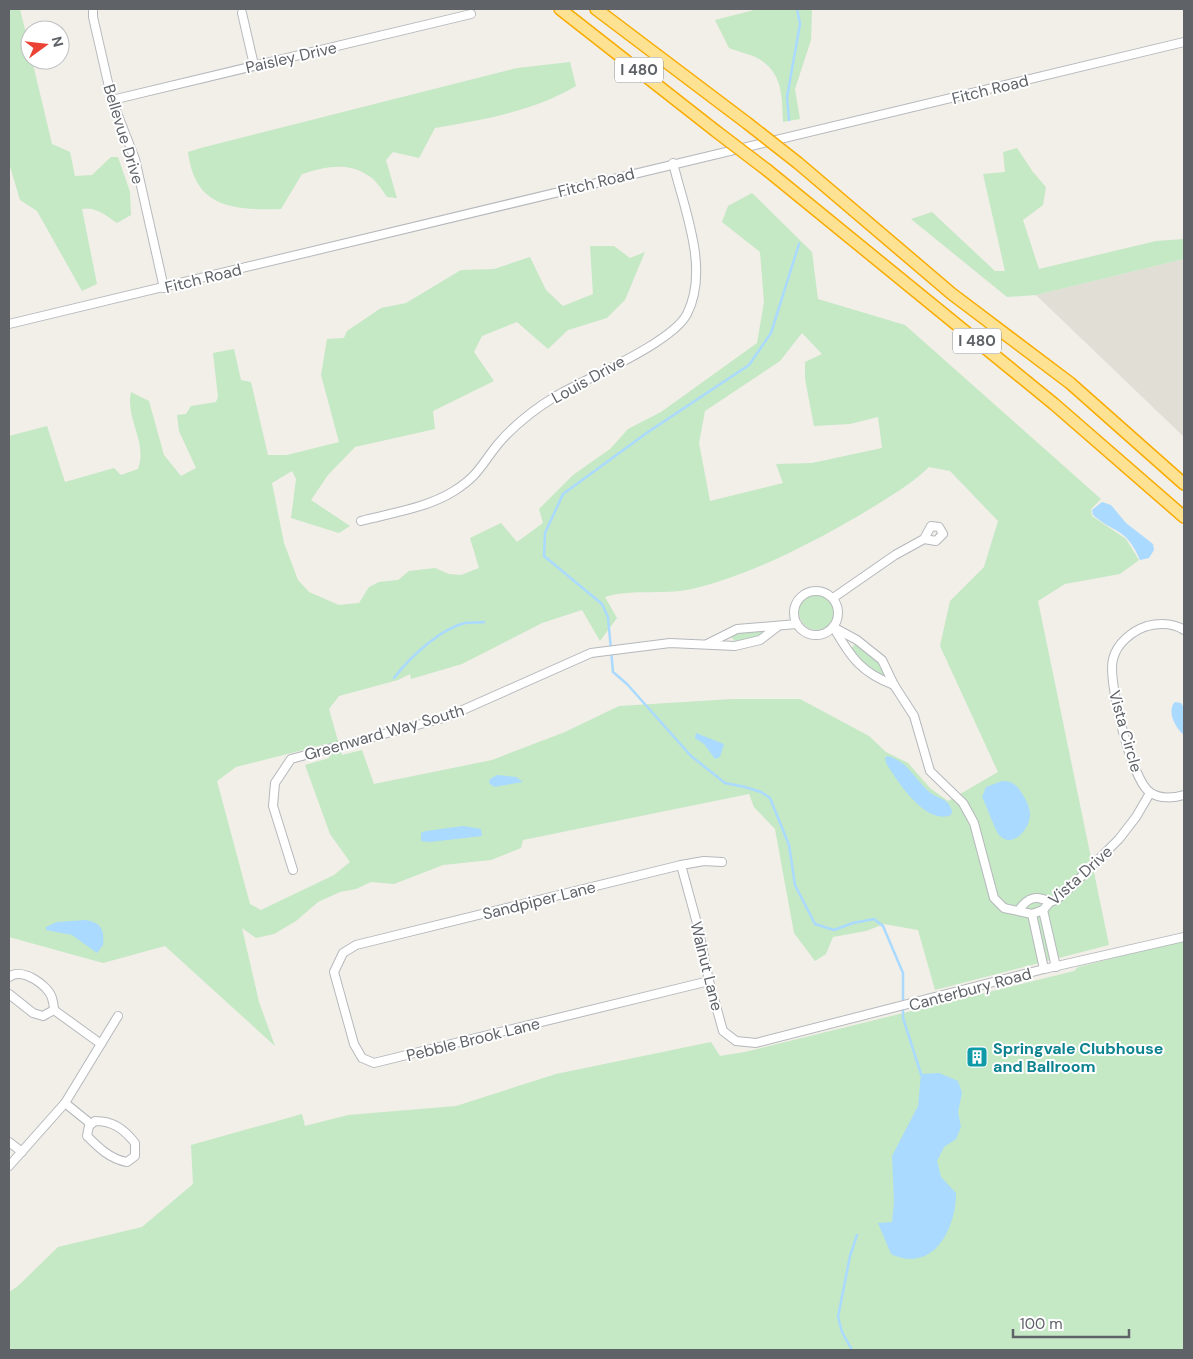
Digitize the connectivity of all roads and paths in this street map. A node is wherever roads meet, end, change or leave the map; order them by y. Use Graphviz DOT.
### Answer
graph roads {
  1 [pos="93,9"];
  2 [pos="560,9"];
  3 [pos="596,9"];
  4 [pos="242,13"];
  5 [pos="471,14"];
  6 [pos="1184,42"];
  7 [pos="254,66"];
  8 [pos="112,100"];
  9 [pos="673,163"];
  10 [pos="164,288"];
  11 [pos="9,324"];
  12 [pos="1184,484"];
  13 [pos="1184,517"];
  14 [pos="361,521"];
  15 [pos="924,539"];
  16 [pos="833,598"];
  17 [pos="797,624"];
  18 [pos="777,627"];
  19 [pos="833,627"];
  20 [pos="1184,630"];
  21 [pos="706,645"];
  22 [pos="894,685"];
  23 [pos="1150,793"];
  24 [pos="1184,795"];
  25 [pos="722,862"];
  26 [pos="681,865"];
  27 [pos="293,870"];
  28 [pos="1050,902"];
  29 [pos="1019,910"];
  30 [pos="1043,910"];
  31 [pos="1032,914"];
  32 [pos="1184,937"];
  33 [pos="356,945"];
  34 [pos="1056,967"];
  35 [pos="1044,969"];
  36 [pos="9,977"];
  37 [pos="709,981"];
  38 [pos="9,994"];
  39 [pos="54,1010"];
  40 [pos="118,1016"];
  41 [pos="756,1043"];
  42 [pos="101,1044"];
  43 [pos="65,1103"];
  44 [pos="91,1124"];
  45 [pos="9,1142"];
  46 [pos="22,1152"];
  47 [pos="9,1166"];
  1 -- 8 [label="street, Bellevue Drive"];
  2 -- 13 [label="highway, I 480, bridge"];
  3 -- 12 [label="highway, I 480, bridge"];
  4 -- 7 [label="street"];
  5 -- 7 [label="street, Paisley Drive"];
  6 -- 9 [label="street, Fitch Road"];
  7 -- 8 [label="street, Paisley Drive"];
  8 -- 10 [label="street, Bellevue Drive"];
  9 -- 10 [label="street, Fitch Road"];
  9 -- 14 [label="street, Louis Drive"];
  10 -- 11 [label="street, Fitch Road"];
  15 -- 16 [label="street"];
  16 -- 17 [label="street"];
  16 -- 19 [label="street"];
  17 -- 18 [label="street, Greenward Way South"];
  17 -- 19 [label="street"];
  18 -- 21 [label="street, Greenward Way South"];
  18 -- 21 [label="street, Greenward Way South"];
  19 -- 22 [label="street"];
  19 -- 22 [label="street"];
  20 -- 23 [label="street, Vista Circle"];
  21 -- 27 [label="street, Greenward Way South"];
  22 -- 29 [label="street"];
  23 -- 24 [label="street, Vista Circle"];
  23 -- 28 [label="street, Vista Drive"];
  25 -- 26 [label="street, Sandpiper Lane"];
  26 -- 33 [label="street, Sandpiper Lane"];
  26 -- 37 [label="street, Walnut Lane"];
  28 -- 29 [label="street"];
  28 -- 30 [label="street, Vista Drive"];
  29 -- 31 [label="street"];
  30 -- 31 [label="street"];
  30 -- 34 [label="street, Vista Drive"];
  31 -- 35 [label="street"];
  32 -- 34 [label="street, Canterbury Road"];
  33 -- 37 [label="street, Pebble Brook Lane"];
  34 -- 35 [label="street, Canterbury Road"];
  35 -- 41 [label="street, Canterbury Road"];
  36 -- 39 [label="street"];
  37 -- 41 [label="street, Walnut Lane"];
  38 -- 39 [label="street"];
  39 -- 42 [label="street"];
  40 -- 42 [label="street"];
  42 -- 43 [label="street"];
  43 -- 44 [label="street"];
  43 -- 46 [label="street"];
  44 -- 44 [label="street"];
  45 -- 46 [label="street"];
  46 -- 47 [label="street"];
}
